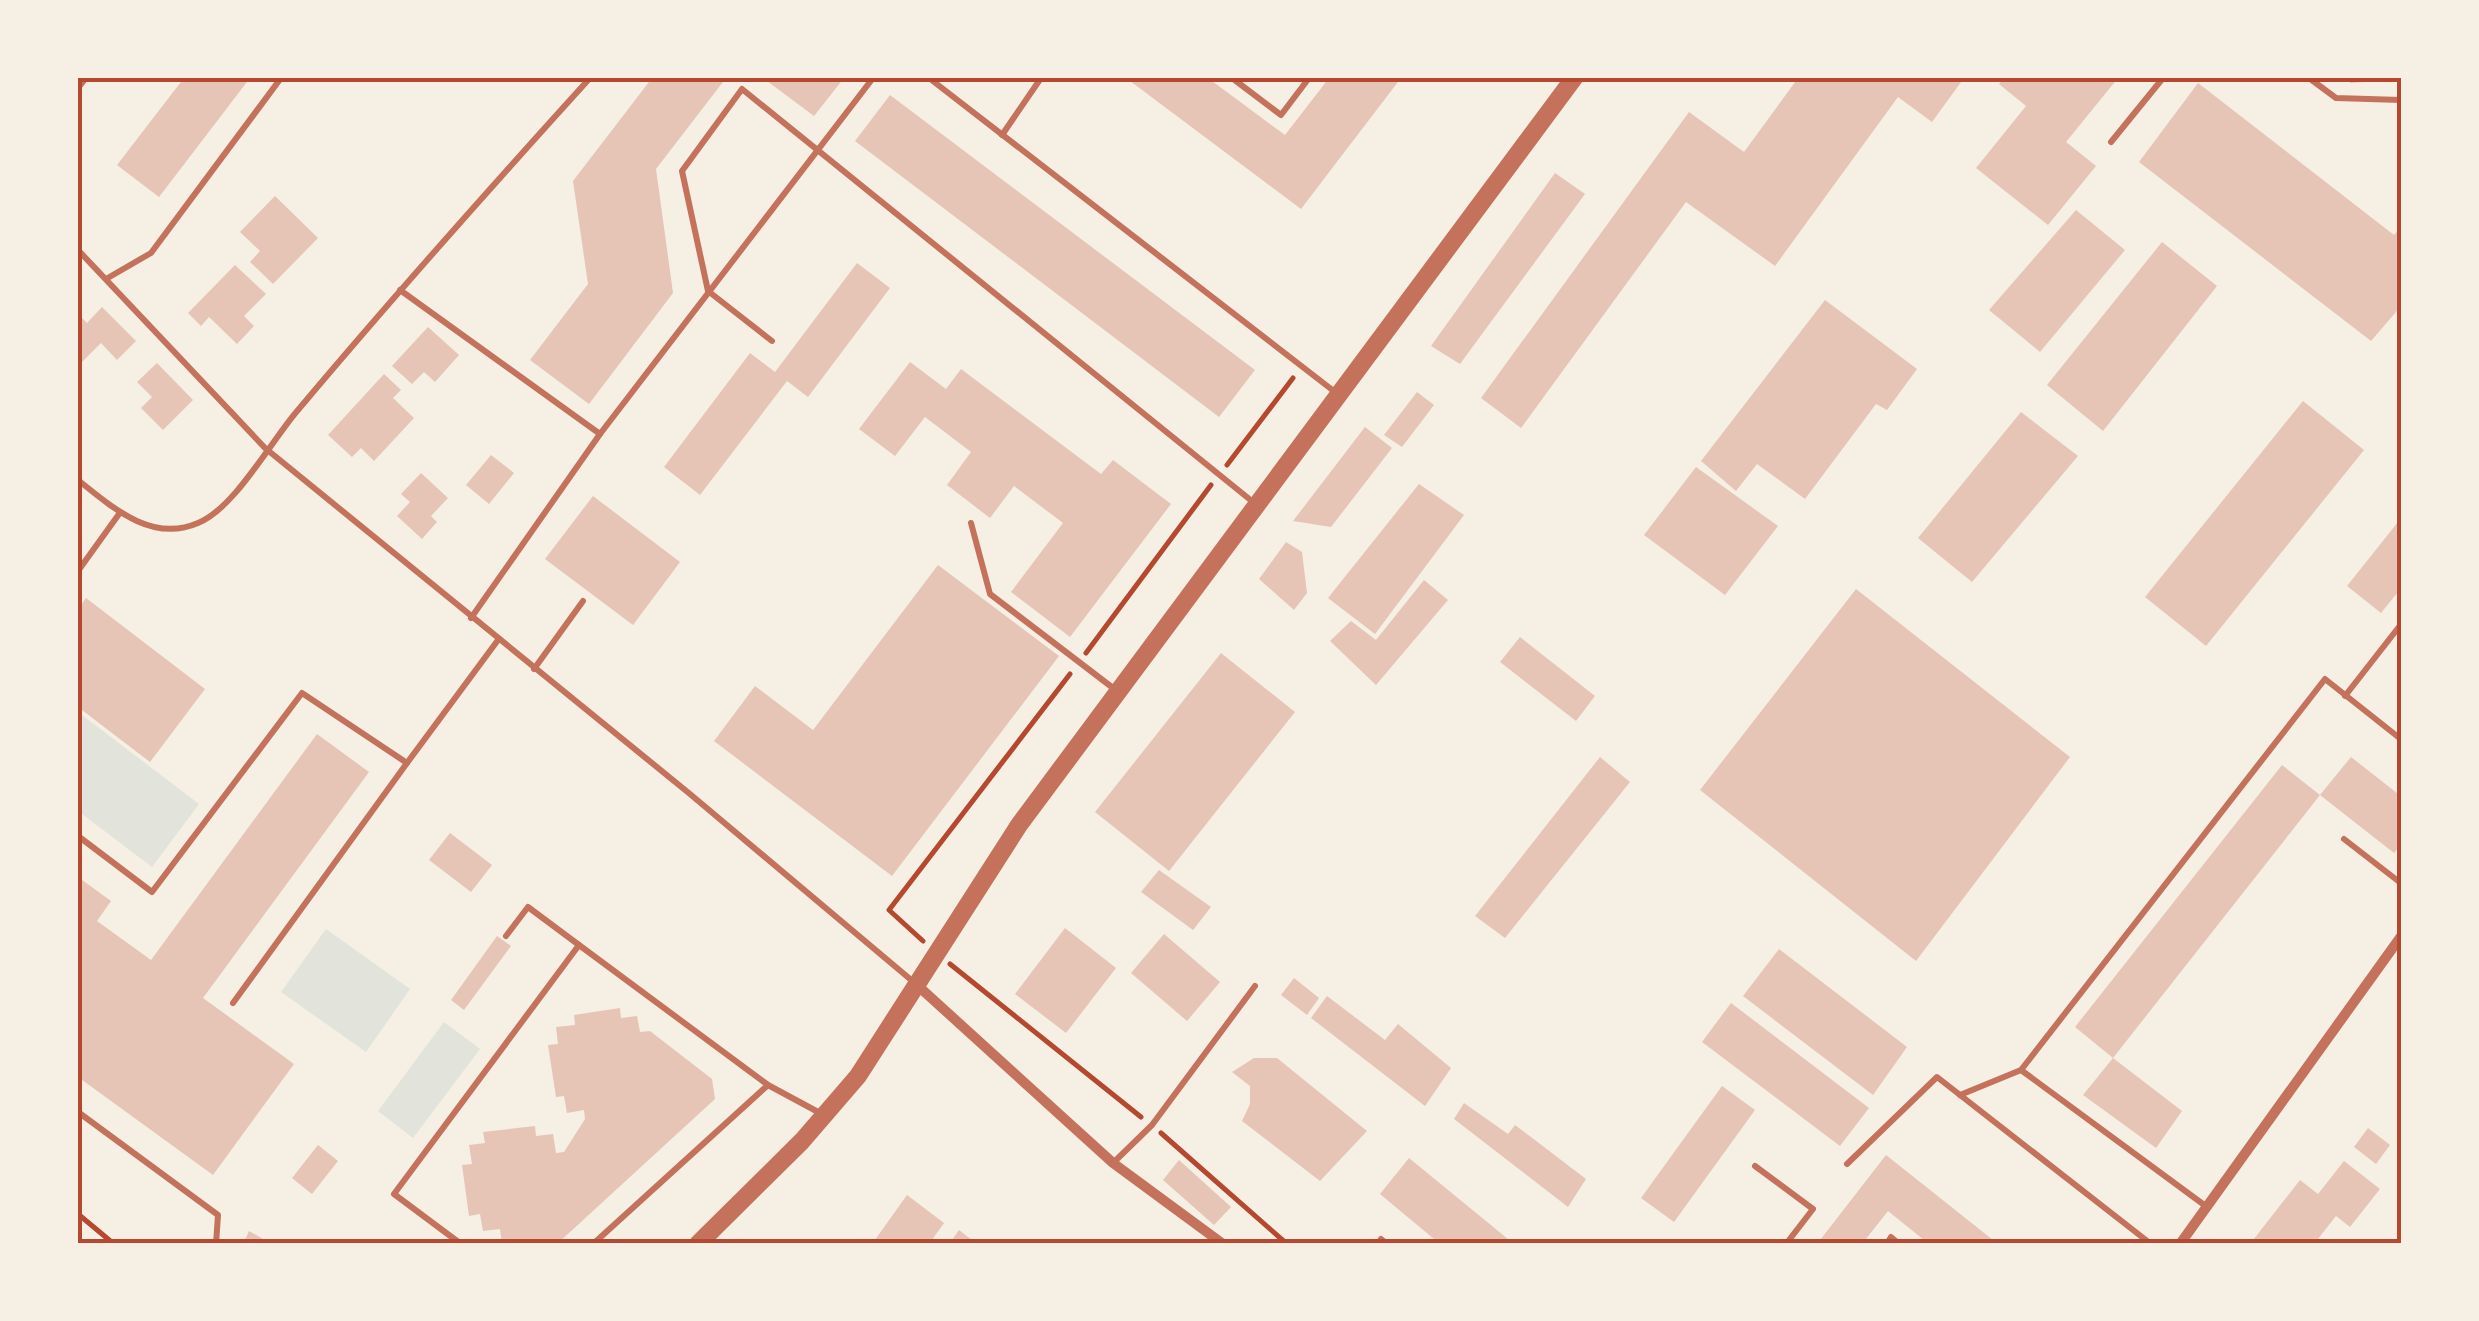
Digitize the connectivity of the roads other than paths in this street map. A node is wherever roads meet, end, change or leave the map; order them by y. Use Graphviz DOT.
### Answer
graph roads {
  1 [pos="86,78"];
  2 [pos="282,78"];
  3 [pos="590,78"];
  4 [pos="873,78"];
  5 [pos="929,78"];
  6 [pos="1042,78"];
  7 [pos="1232,78"];
  8 [pos="1309,78"];
  9 [pos="1574,78"];
  10 [pos="2163,78"];
  11 [pos="2309,78"];
  12 [pos="78,88"];
  13 [pos="2401,100"];
  14 [pos="1002,134"];
  15 [pos="2111,142"];
  16 [pos="816,148"];
  17 [pos="78,250"];
  18 [pos="106,279"];
  19 [pos="400,290"];
  20 [pos="708,292"];
  21 [pos="772,341"];
  22 [pos="1337,393"];
  23 [pos="600,434"];
  24 [pos="266,448"];
  25 [pos="78,480"];
  26 [pos="1255,504"];
  27 [pos="120,514"];
  28 [pos="971,523"];
  29 [pos="78,571"];
  30 [pos="583,601"];
  31 [pos="472,618"];
  32 [pos="2402,623"];
  33 [pos="498,640"];
  34 [pos="534,669"];
  35 [pos="1117,691"];
  36 [pos="2346,696"];
  37 [pos="2402,740"];
  38 [pos="407,763"];
  39 [pos="78,836"];
  40 [pos="2344,839"];
  41 [pos="2402,884"];
  42 [pos="2402,935"];
  43 [pos="506,936"];
  44 [pos="578,944"];
  45 [pos="917,985"];
  46 [pos="1255,986"];
  47 [pos="234,1002"];
  48 [pos="2021,1070"];
  49 [pos="768,1085"];
  50 [pos="1960,1095"];
  51 [pos="78,1112"];
  52 [pos="826,1116"];
  53 [pos="1113,1163"];
  54 [pos="1847,1164"];
  55 [pos="1755,1166"];
  56 [pos="2208,1207"];
  57 [pos="216,1244"];
  58 [pos="461,1244"];
  59 [pos="593,1244"];
  60 [pos="698,1244"];
  61 [pos="1222,1244"];
  62 [pos="1378,1244"];
  63 [pos="1387,1244"];
  64 [pos="1786,1244"];
  65 [pos="1887,1244"];
  66 [pos="1899,1244"];
  67 [pos="2151,1244"];
  68 [pos="2180,1244"];
  1 -- 12 [label="lane"];
  2 -- 18 [label="lane"];
  3 -- 19 [label="lane"];
  4 -- 16 [label="lane"];
  5 -- 14 [label="lane"];
  6 -- 14 [label="lane"];
  7 -- 8 [label="lane"];
  9 -- 22 [label="street"];
  10 -- 15 [label="lane"];
  11 -- 13 [label="lane"];
  14 -- 22 [label="lane"];
  16 -- 20 [label="lane"];
  16 -- 20 [label="lane"];
  16 -- 26 [label="lane"];
  17 -- 18 [label="lane"];
  18 -- 24 [label="lane"];
  19 -- 23 [label="lane"];
  19 -- 24 [label="lane"];
  20 -- 21 [label="lane"];
  20 -- 23 [label="lane"];
  22 -- 26 [label="street"];
  23 -- 31 [label="lane"];
  24 -- 27 [label="lane"];
  24 -- 31 [label="lane"];
  25 -- 27 [label="lane"];
  26 -- 35 [label="street"];
  27 -- 29 [label="lane"];
  28 -- 35 [label="lane"];
  30 -- 34 [label="lane"];
  31 -- 33 [label="lane"];
  32 -- 36 [label="lane"];
  33 -- 34 [label="lane"];
  33 -- 38 [label="lane"];
  34 -- 45 [label="lane"];
  35 -- 45 [label="street"];
  36 -- 37 [label="lane"];
  36 -- 48 [label="lane"];
  38 -- 39 [label="lane"];
  38 -- 47 [label="lane"];
  40 -- 41 [label="lane"];
  42 -- 56 [label="street"];
  43 -- 44 [label="lane"];
  44 -- 49 [label="lane"];
  44 -- 58 [label="lane"];
  45 -- 52 [label="street"];
  45 -- 53 [label="street"];
  46 -- 53 [label="lane"];
  48 -- 50 [label="lane"];
  48 -- 56 [label="lane"];
  49 -- 52 [label="lane"];
  49 -- 59 [label="lane"];
  50 -- 54 [label="lane"];
  50 -- 67 [label="lane"];
  51 -- 57 [label="lane"];
  52 -- 60 [label="street"];
  53 -- 61 [label="street"];
  55 -- 64 [label="lane"];
  56 -- 68 [label="street"];
  62 -- 63 [label="lane"];
  65 -- 66 [label="lane"];
}
